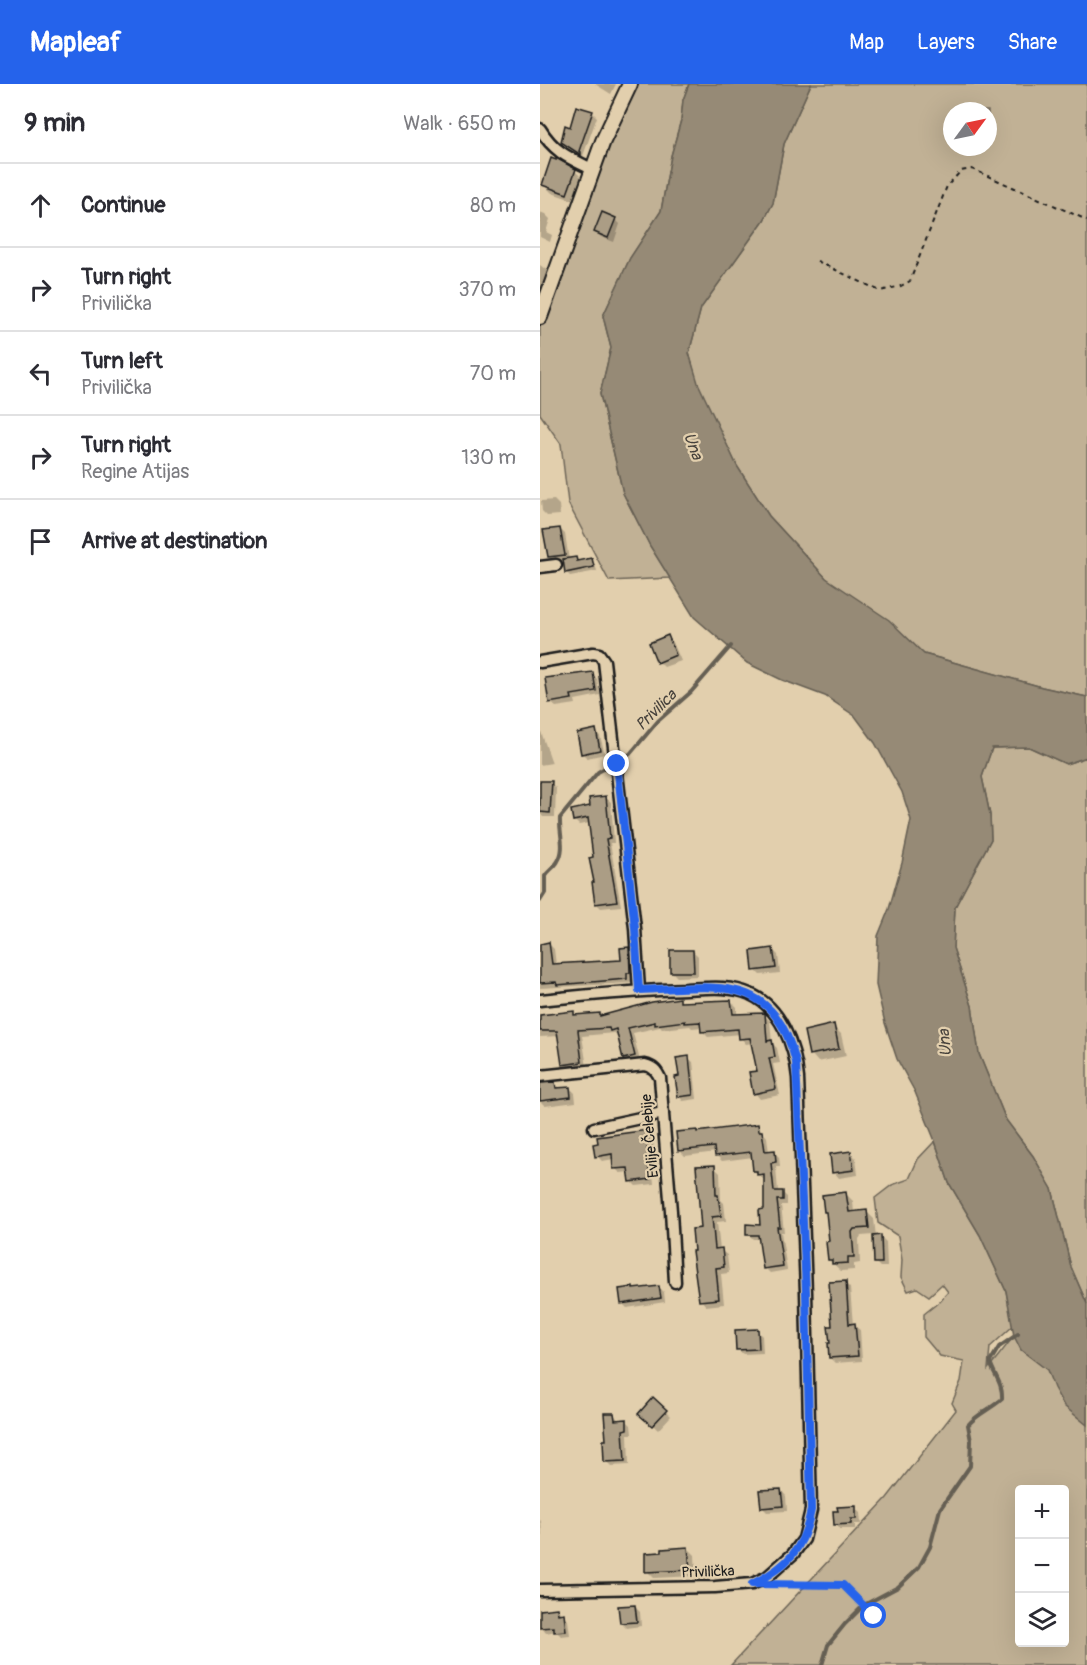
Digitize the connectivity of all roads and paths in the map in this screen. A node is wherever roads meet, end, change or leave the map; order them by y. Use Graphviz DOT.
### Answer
graph roads {
  1 [pos="630,84"];
  2 [pos="540,129"];
  3 [pos="592,169"];
  4 [pos="1087,220"];
  5 [pos="817,261"];
  6 [pos="540,317"];
  7 [pos="556,565"];
  8 [pos="540,567"];
  9 [pos="540,662"];
  10 [pos="639,990"];
  11 [pos="540,1000"];
  12 [pos="540,1076"];
  13 [pos="663,1113"];
  14 [pos="594,1128"];
  15 [pos="675,1282"];
  16 [pos="775,1584"];
  17 [pos="540,1590"];
  18 [pos="874,1616"];
  1 -- 3 [label="street"];
  2 -- 3 [label="street"];
  3 -- 6 [label="street"];
  4 -- 5 [label="path"];
  7 -- 8 [label="street"];
  9 -- 10 [label="street"];
  10 -- 11 [label="street, Privilička"];
  10 -- 17 [label="street, Privilička"];
  12 -- 13 [label="street, Evlije Čelebije"];
  13 -- 14 [label="street"];
  13 -- 15 [label="street, Evlije Čelebije"];
  16 -- 18 [label="path"];
}
